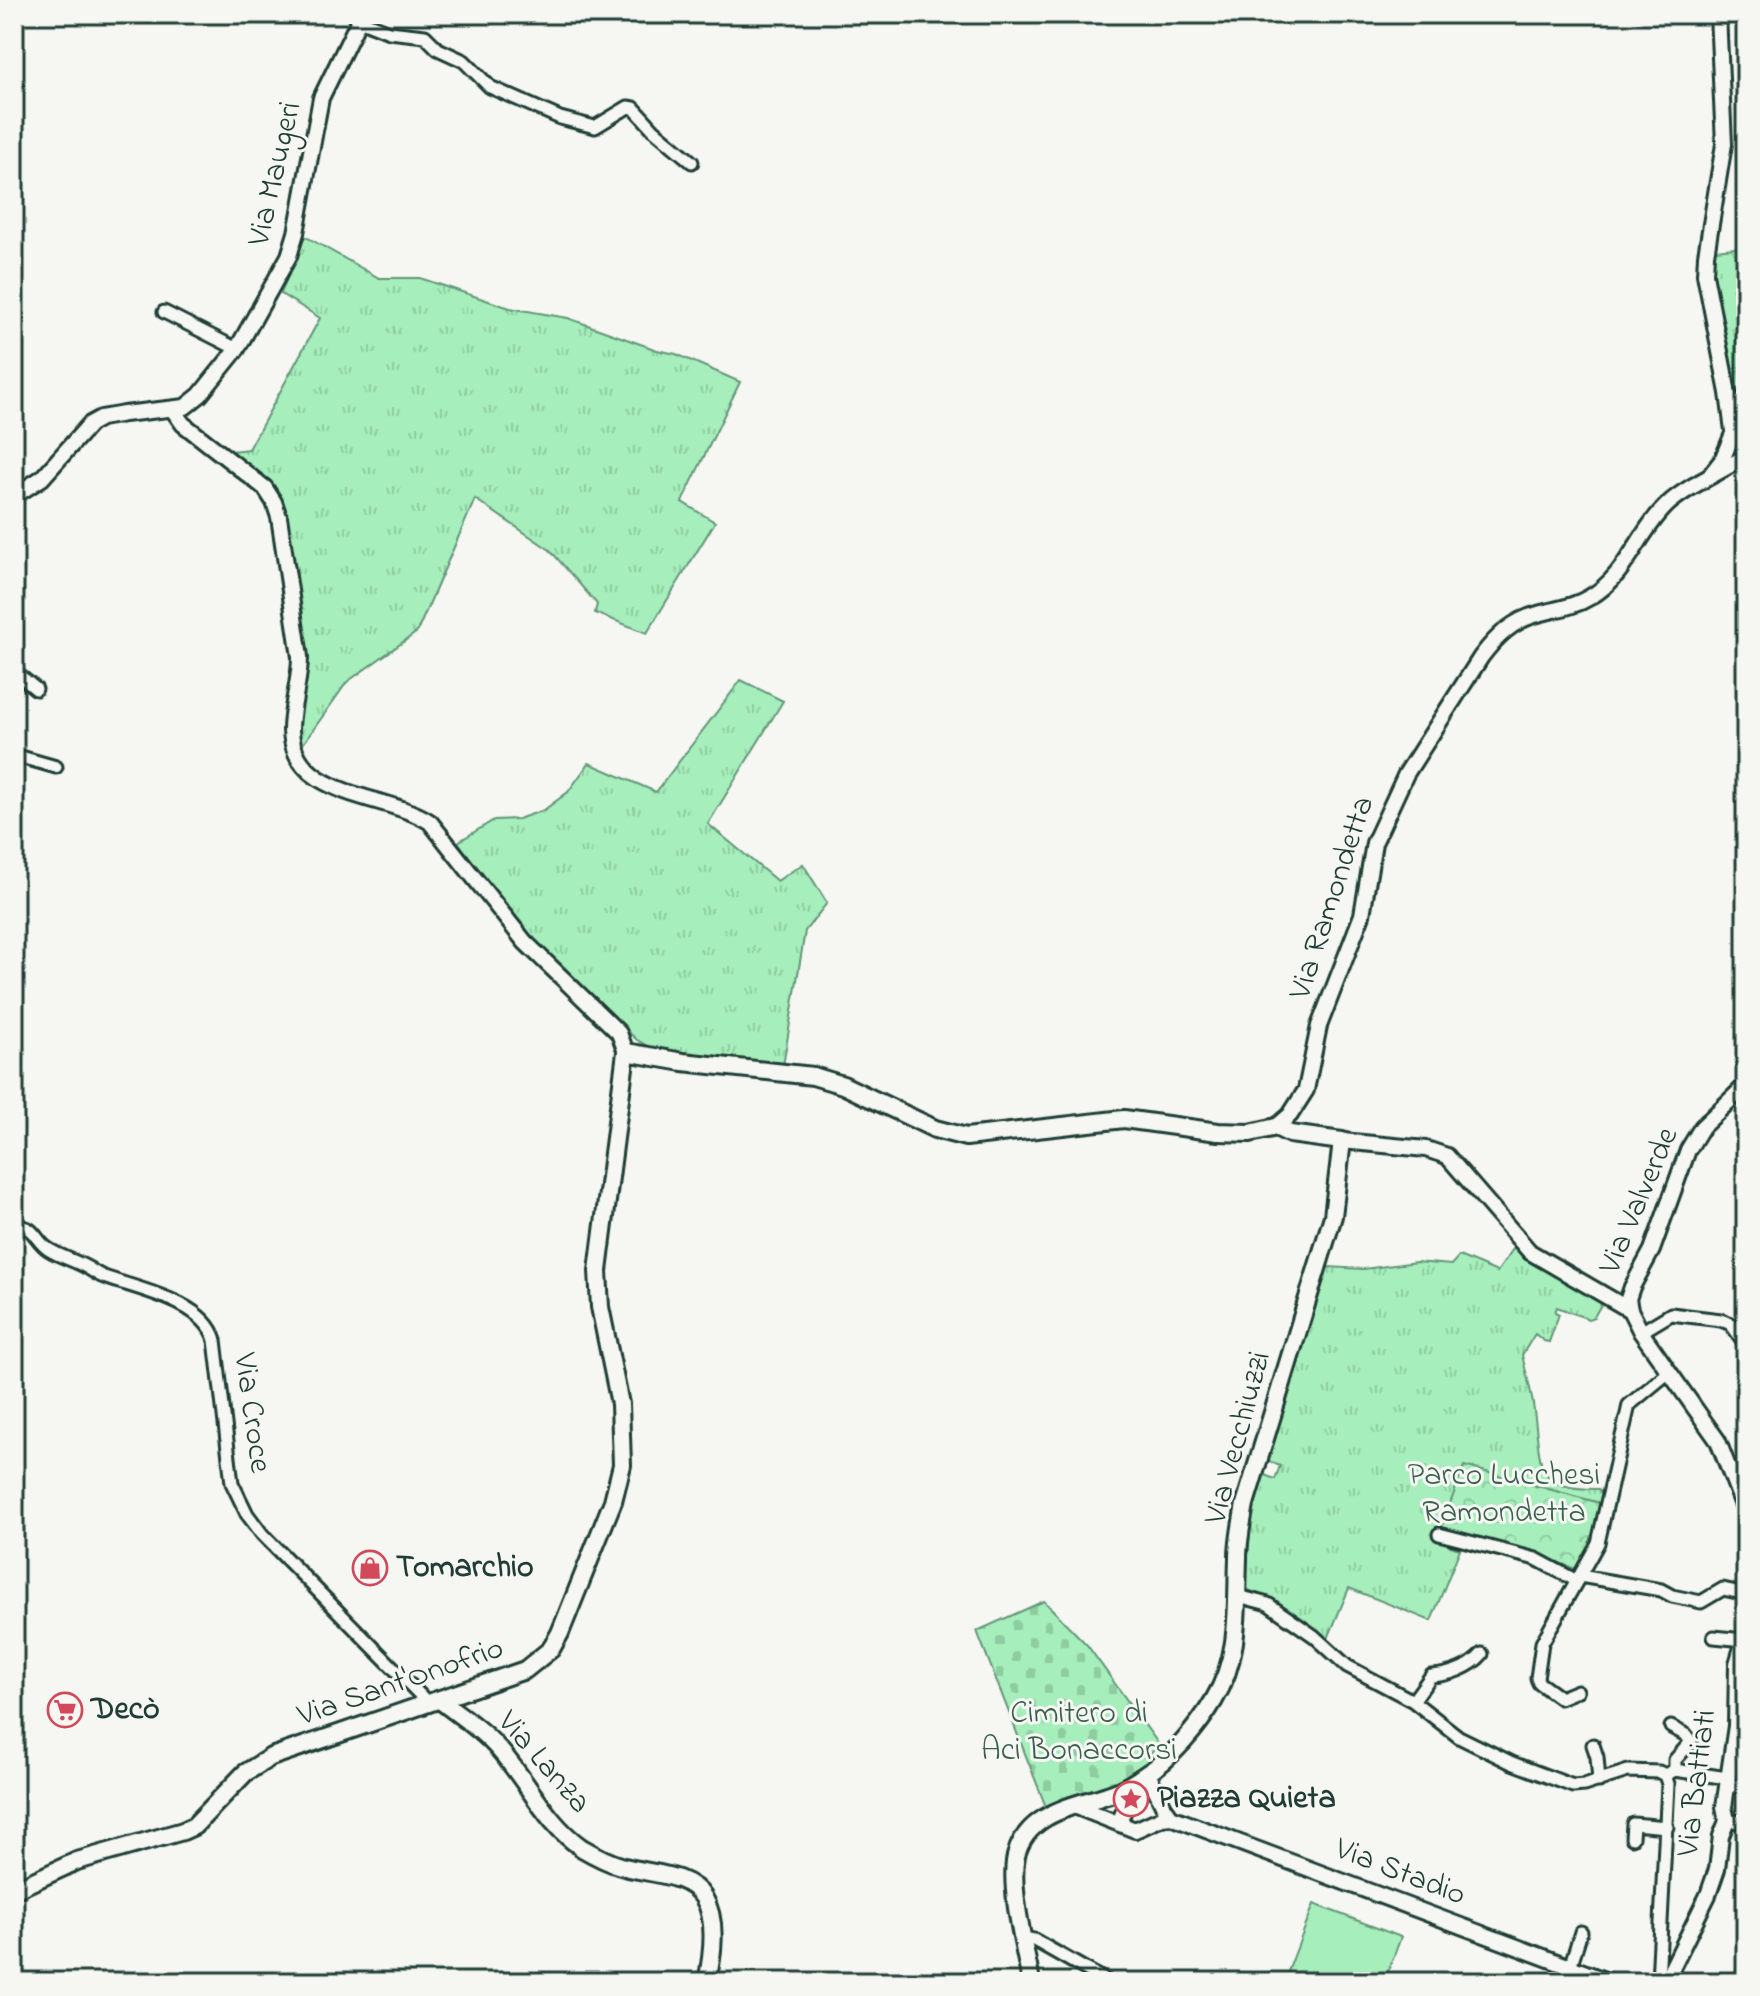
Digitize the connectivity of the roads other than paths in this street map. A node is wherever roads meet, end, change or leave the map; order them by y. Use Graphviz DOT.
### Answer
graph roads {
  1 [pos="1718,14"];
  2 [pos="361,17"];
  3 [pos="692,162"];
  4 [pos="164,312"];
  5 [pos="237,349"];
  6 [pos="1728,393"];
  7 [pos="173,410"];
  8 [pos="1746,419"];
  9 [pos="1740,445"];
  10 [pos="1706,481"];
  11 [pos="14,496"];
  12 [pos="14,671"];
  13 [pos="36,689"];
  14 [pos="14,755"];
  15 [pos="56,767"];
  16 [pos="626,1052"];
  17 [pos="1746,1085"];
  18 [pos="1276,1127"];
  19 [pos="1342,1141"];
  20 [pos="14,1227"];
  21 [pos="1630,1310"];
  22 [pos="1641,1332"];
  23 [pos="1746,1345"];
  24 [pos="1669,1372"];
  25 [pos="1746,1513"];
  26 [pos="1439,1534"];
  27 [pos="1579,1578"];
  28 [pos="1746,1594"];
  29 [pos="1238,1596"];
  30 [pos="1714,1637"];
  31 [pos="1745,1638"];
  32 [pos="1482,1654"];
  33 [pos="1577,1691"];
  34 [pos="1413,1701"];
  35 [pos="434,1702"];
  36 [pos="1671,1727"];
  37 [pos="1593,1745"];
  38 [pos="1670,1772"];
  39 [pos="1141,1778"];
  40 [pos="1599,1781"];
  41 [pos="1727,1781"];
  42 [pos="1746,1788"];
  43 [pos="1072,1805"];
  44 [pos="1171,1817"];
  45 [pos="1727,1821"];
  46 [pos="1746,1822"];
  47 [pos="1119,1824"];
  48 [pos="1667,1827"];
  49 [pos="1632,1838"];
  50 [pos="17,1887"];
  51 [pos="1581,1932"];
  52 [pos="1023,1938"];
  53 [pos="1570,1967"];
  54 [pos="1665,1980"];
  55 [pos="707,1982"];
  56 [pos="1031,1982"];
  57 [pos="1108,1982"];
  58 [pos="1610,1982"];
  1 -- 6 [label="street"];
  2 -- 3 [label="street"];
  2 -- 5 [label="street, Via Maugeri"];
  4 -- 5 [label="street"];
  5 -- 7 [label="street, Via Maugeri"];
  6 -- 8 [label="street"];
  6 -- 9 [label="street"];
  7 -- 11 [label="street"];
  7 -- 16 [label="street"];
  8 -- 9 [label="street, Via Ramondetta"];
  9 -- 10 [label="street, Via Ramondetta"];
  9 -- 10 [label="street"];
  10 -- 18 [label="street, Via Ramondetta"];
  12 -- 13 [label="street"];
  14 -- 15 [label="street"];
  16 -- 18 [label="main road"];
  16 -- 35 [label="main road, Via Sant'Onofrio"];
  17 -- 21 [label="street, Via Valverde"];
  18 -- 19 [label="main road"];
  19 -- 21 [label="street"];
  19 -- 29 [label="main road, Via Vecchiuzzi"];
  20 -- 35 [label="street, Via Croce"];
  21 -- 22 [label="street"];
  22 -- 23 [label="street"];
  22 -- 24 [label="street"];
  24 -- 25 [label="street"];
  24 -- 27 [label="street"];
  26 -- 27 [label="street"];
  27 -- 28 [label="street"];
  27 -- 33 [label="street"];
  29 -- 34 [label="street"];
  29 -- 39 [label="main road, Via Vecchiuzzi"];
  30 -- 31 [label="street"];
  31 -- 41 [label="street, Via Battiati"];
  32 -- 34 [label="street"];
  34 -- 40 [label="street"];
  35 -- 50 [label="main road, Via Sant'Onofrio"];
  35 -- 55 [label="main road, Via Lanza"];
  36 -- 38 [label="street"];
  37 -- 40 [label="street"];
  38 -- 40 [label="street"];
  38 -- 41 [label="street"];
  38 -- 48 [label="street"];
  39 -- 43 [label="main road"];
  39 -- 44 [label="street"];
  39 -- 47 [label="street"];
  41 -- 42 [label="street"];
  41 -- 45 [label="street, Via Battiati"];
  43 -- 47 [label="street"];
  43 -- 52 [label="main road"];
  44 -- 47 [label="street"];
  44 -- 53 [label="street, Via Stadio"];
  45 -- 46 [label="street"];
  45 -- 54 [label="street, Via Battiati"];
  48 -- 49 [label="street"];
  48 -- 54 [label="street"];
  51 -- 53 [label="street"];
  52 -- 56 [label="main road"];
  52 -- 57 [label="street"];
  53 -- 58 [label="street, Via Stadio"];
}
